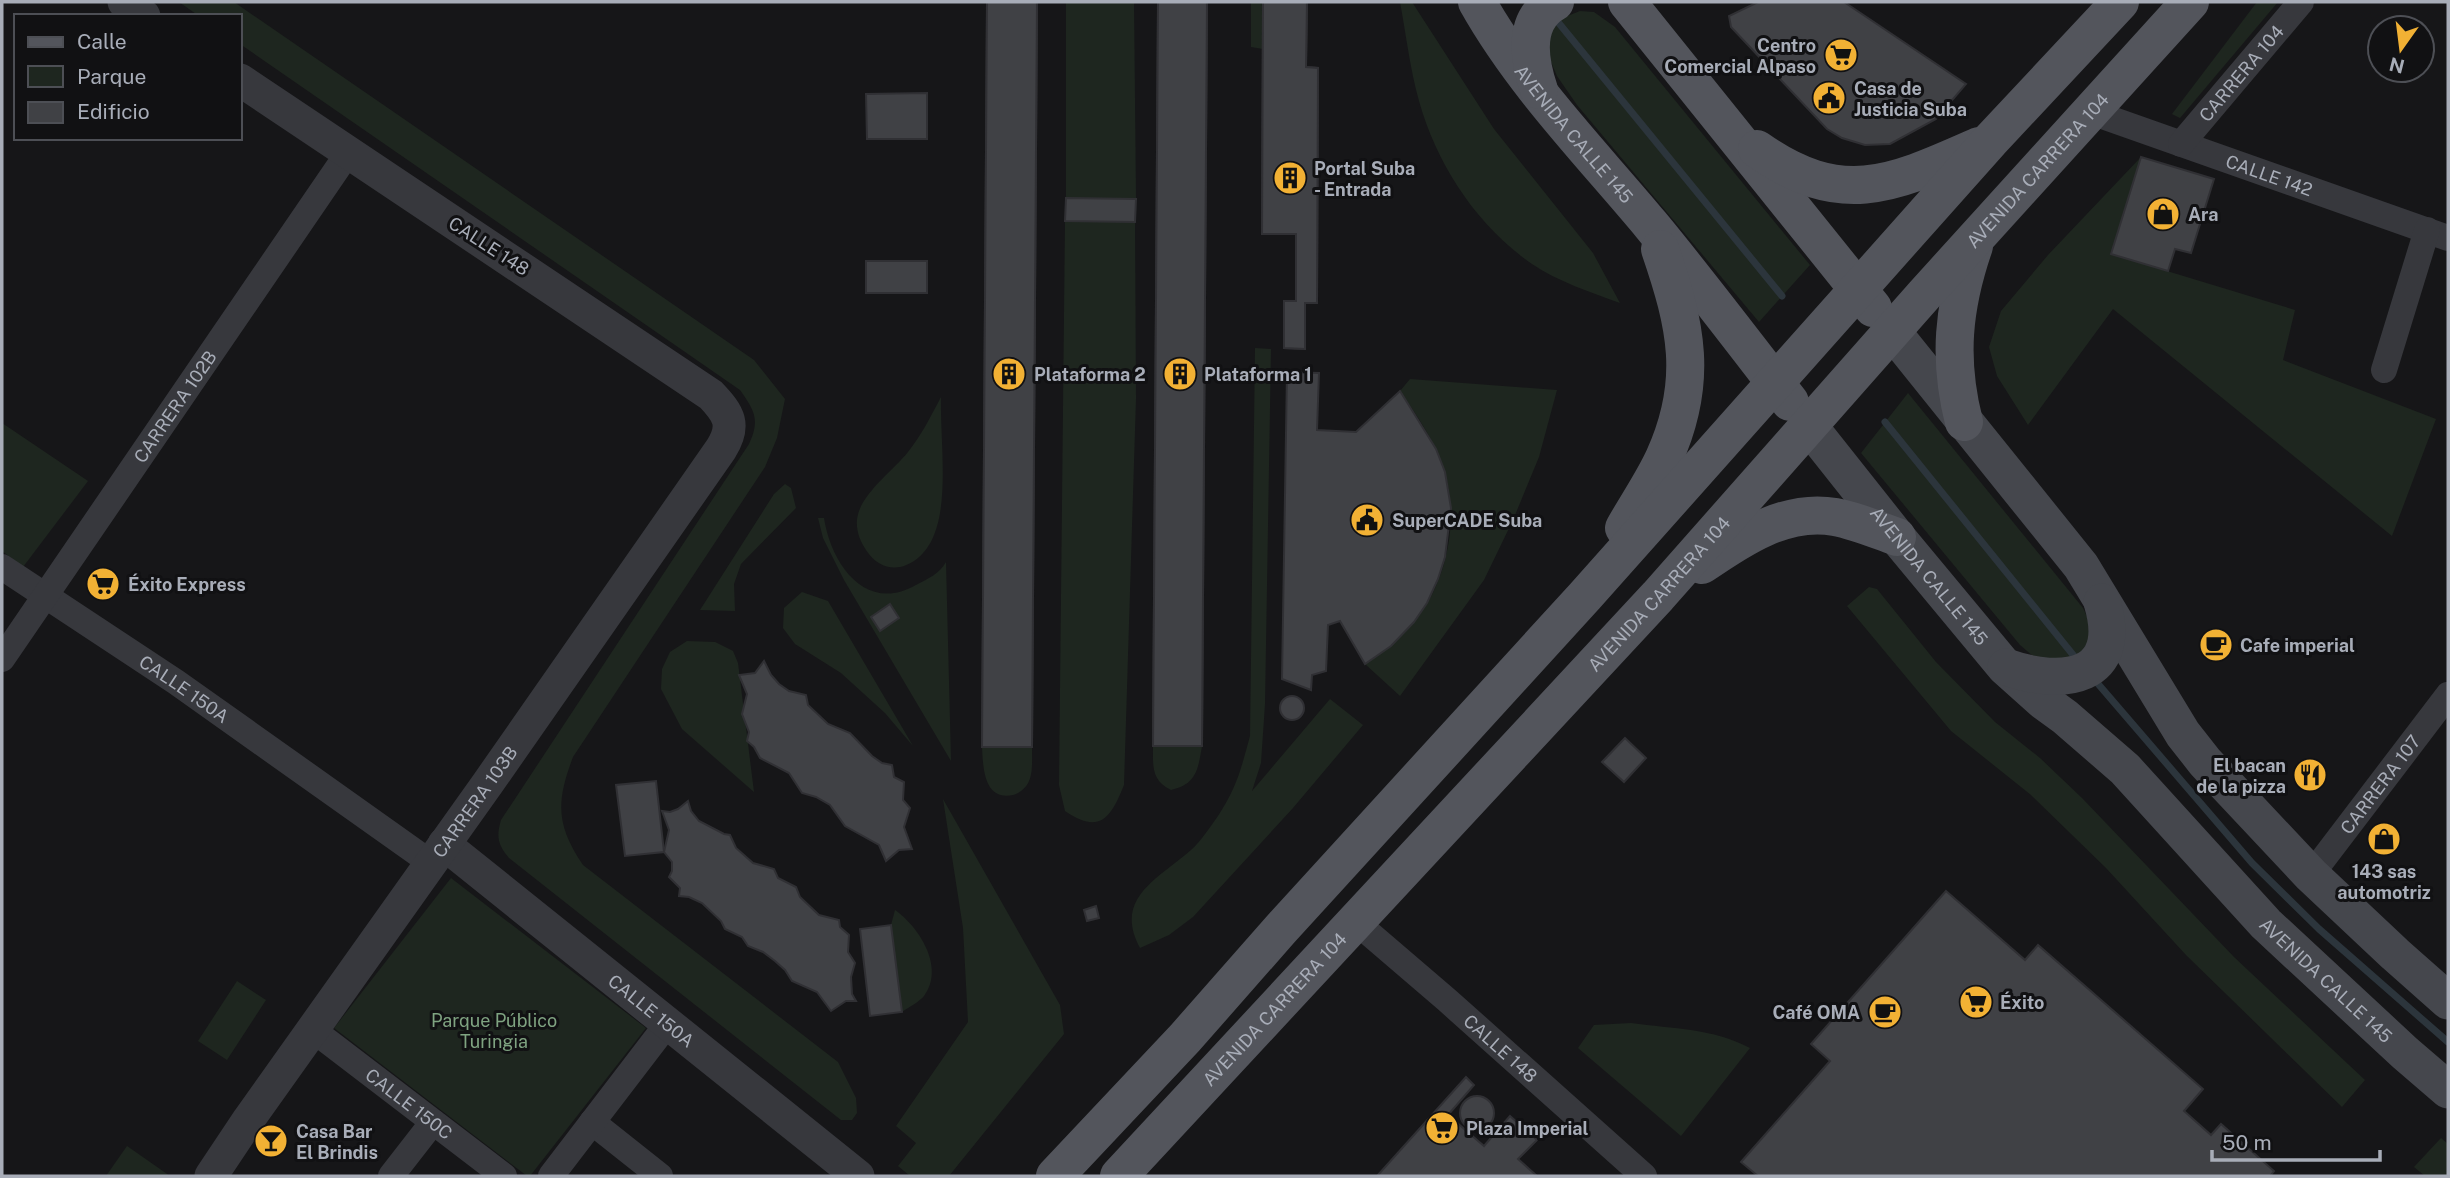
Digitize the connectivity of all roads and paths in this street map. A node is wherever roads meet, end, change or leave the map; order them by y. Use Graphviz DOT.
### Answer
graph roads {
  1 [pos="124,2"];
  2 [pos="1477,2"];
  3 [pos="1600,2"];
  4 [pos="2120,2"];
  5 [pos="2190,2"];
  6 [pos="2301,2"];
  7 [pos="1635,11"];
  8 [pos="141,14"];
  9 [pos="1544,14"];
  10 [pos="242,81"];
  11 [pos="1540,95"];
  12 [pos="2091,112"];
  13 [pos="1735,135"];
  14 [pos="1990,141"];
  15 [pos="2180,144"];
  16 [pos="348,153"];
  17 [pos="1652,227"];
  18 [pos="2438,234"];
  19 [pos="1976,239"];
  20 [pos="1858,289"];
  21 [pos="1892,331"];
  22 [pos="2384,370"];
  23 [pos="1775,383"];
  24 [pos="730,422"];
  25 [pos="1964,422"];
  26 [pos="1809,426"];
  27 [pos="1897,537"];
  28 [pos="2,566"];
  29 [pos="2100,594"];
  30 [pos="45,596"];
  31 [pos="1585,596"];
  32 [pos="1658,596"];
  33 [pos="2,659"];
  34 [pos="2005,667"];
  35 [pos="2448,695"];
  36 [pos="438,854"];
  37 [pos="2311,875"];
  38 [pos="1356,922"];
  39 [pos="2448,1001"];
  40 [pos="668,1023"];
  41 [pos="313,1030"];
  42 [pos="2448,1090"];
  43 [pos="433,1122"];
  44 [pos="592,1122"];
  45 [pos="1066,1163"];
  46 [pos="212,1176"];
  47 [pos="391,1176"];
  48 [pos="504,1176"];
  49 [pos="551,1176"];
  50 [pos="660,1176"];
  51 [pos="858,1176"];
  52 [pos="1117,1176"];
  53 [pos="1644,1176"];
  1 -- 8 [label="street"];
  2 -- 11 [label="main road, AVENIDA CALLE 145"];
  3 -- 7 [label="main road"];
  4 -- 14 [label="main road"];
  5 -- 12 [label="main road, AVENIDA CARRERA 104"];
  6 -- 15 [label="street, CARRERA 104"];
  7 -- 13 [label="main road"];
  9 -- 11 [label="main road"];
  10 -- 16 [label="street, CALLE 148"];
  11 -- 17 [label="main road, AVENIDA CALLE 145"];
  12 -- 15 [label="street, CALLE 142"];
  12 -- 19 [label="main road, AVENIDA CARRERA 104"];
  13 -- 14 [label="main road"];
  13 -- 20 [label="main road"];
  14 -- 20 [label="main road"];
  15 -- 18 [label="street, CALLE 142"];
  16 -- 24 [label="street, CALLE 148"];
  16 -- 30 [label="street, CARRERA 102B"];
  17 -- 23 [label="main road, AVENIDA CALLE 145"];
  17 -- 31 [label="main road"];
  18 -- 22 [label="street"];
  19 -- 21 [label="main road, AVENIDA CARRERA 104"];
  19 -- 25 [label="main road"];
  20 -- 21 [label="main road"];
  20 -- 23 [label="main road"];
  21 -- 25 [label="main road"];
  21 -- 26 [label="main road, AVENIDA CARRERA 104"];
  23 -- 26 [label="main road, AVENIDA CALLE 145"];
  23 -- 31 [label="main road"];
  24 -- 36 [label="street, CARRERA 103B"];
  25 -- 29 [label="main road"];
  26 -- 27 [label="main road, AVENIDA CALLE 145"];
  26 -- 32 [label="main road, AVENIDA CARRERA 104"];
  27 -- 32 [label="main road"];
  27 -- 34 [label="main road, AVENIDA CALLE 145"];
  28 -- 30 [label="street, CALLE 150A"];
  29 -- 34 [label="main road"];
  29 -- 37 [label="main road"];
  30 -- 33 [label="street, CARRERA 102B"];
  30 -- 36 [label="street, CALLE 150A"];
  31 -- 45 [label="main road"];
  32 -- 38 [label="main road, AVENIDA CARRERA 104"];
  34 -- 42 [label="main road, AVENIDA CALLE 145"];
  35 -- 37 [label="street, CARRERA 107"];
  36 -- 40 [label="street, CALLE 150A"];
  36 -- 41 [label="street, CARRERA 103B"];
  37 -- 39 [label="main road"];
  38 -- 52 [label="main road, AVENIDA CARRERA 104"];
  38 -- 53 [label="street, CALLE 148"];
  40 -- 44 [label="street"];
  40 -- 51 [label="street, CALLE 150A"];
  41 -- 43 [label="street, CALLE 150C"];
  41 -- 46 [label="street, CARRERA 103B"];
  43 -- 47 [label="street"];
  43 -- 48 [label="street, CALLE 150C"];
  44 -- 49 [label="street"];
  44 -- 50 [label="street"];
  45 -- 52 [label="main road"];
}
